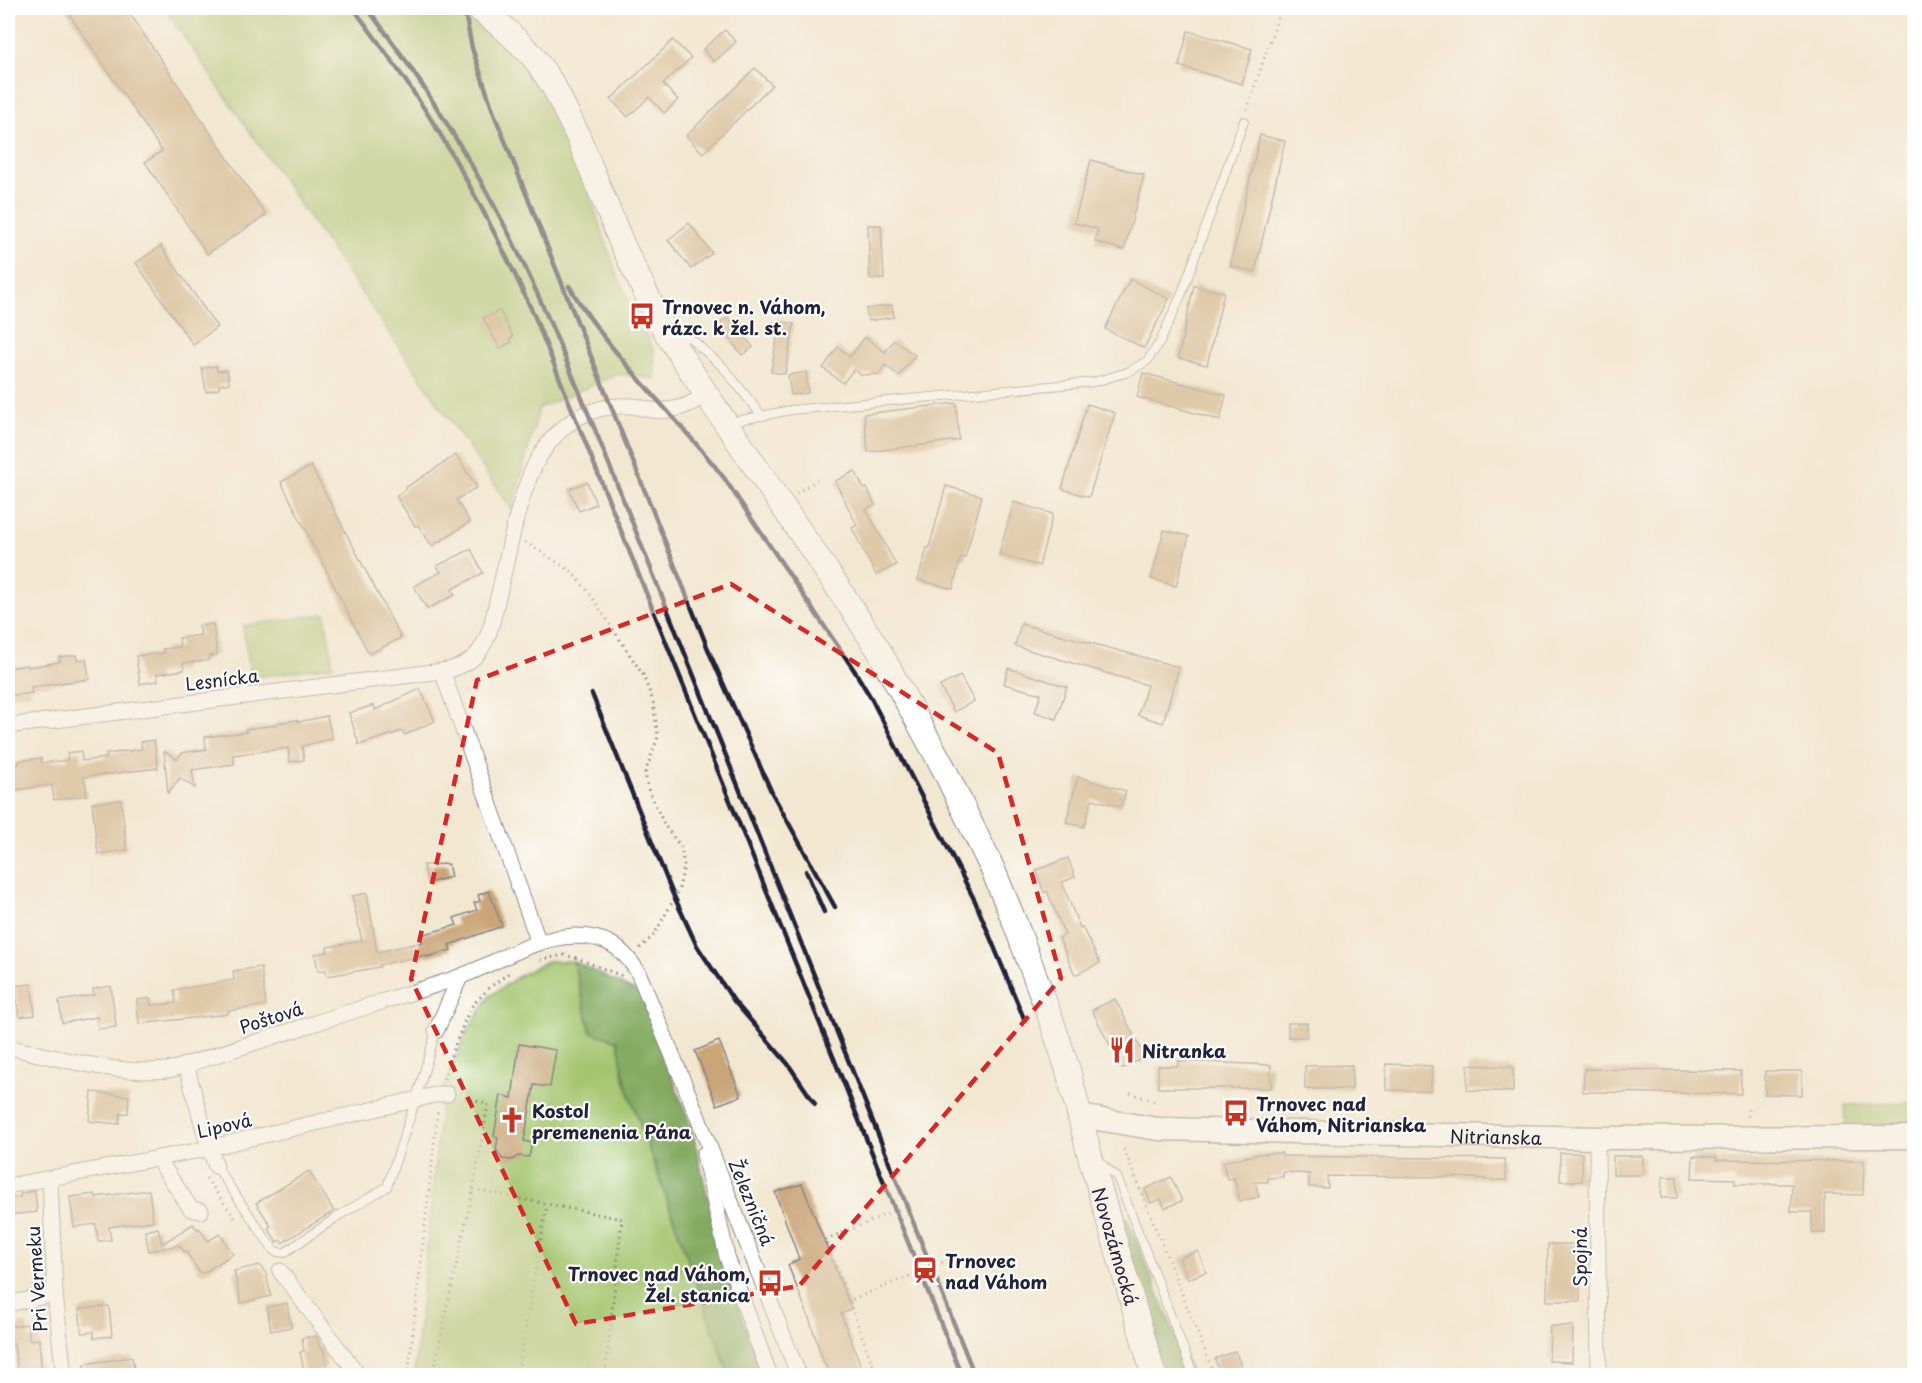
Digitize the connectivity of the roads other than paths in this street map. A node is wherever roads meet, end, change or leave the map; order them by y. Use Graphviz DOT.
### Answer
graph roads {
  1 [pos="478,8"];
  2 [pos="1244,120"];
  3 [pos="667,334"];
  4 [pos="706,394"];
  5 [pos="762,416"];
  6 [pos="727,423"];
  7 [pos="442,671"];
  8 [pos="8,726"];
  9 [pos="539,943"];
  10 [pos="460,977"];
  11 [pos="436,1031"];
  12 [pos="8,1047"];
  13 [pos="186,1065"];
  14 [pos="443,1094"];
  15 [pos="416,1099"];
  16 [pos="695,1110"];
  17 [pos="1079,1116"];
  18 [pos="1914,1137"];
  19 [pos="1597,1138"];
  20 [pos="209,1148"];
  21 [pos="1090,1156"];
  22 [pos="158,1159"];
  23 [pos="216,1166"];
  24 [pos="50,1179"];
  25 [pos="8,1186"];
  26 [pos="201,1211"];
  27 [pos="280,1271"];
  28 [pos="55,1294"];
  29 [pos="8,1304"];
  30 [pos="64,1376"];
  31 [pos="359,1376"];
  32 [pos="770,1376"];
  33 [pos="799,1376"];
  34 [pos="1154,1376"];
  35 [pos="1194,1376"];
  36 [pos="1599,1376"];
  1 -- 3 [label="main road, Novozámocká"];
  2 -- 5 [label="lane"];
  3 -- 4 [label="main road, Novozámocká"];
  3 -- 5 [label="lane"];
  4 -- 6 [label="main road, Novozámocká"];
  4 -- 7 [label="street, Lesnícka"];
  5 -- 6 [label="lane"];
  6 -- 17 [label="main road, Novozámocká"];
  7 -- 8 [label="street, Lesnícka"];
  7 -- 9 [label="street"];
  9 -- 10 [label="street, Poštová"];
  9 -- 16 [label="street, Železničná"];
  10 -- 11 [label="street"];
  10 -- 13 [label="street, Poštová"];
  11 -- 15 [label="lane"];
  12 -- 13 [label="street, Poštová"];
  13 -- 20 [label="street"];
  14 -- 15 [label="street, Lipová"];
  15 -- 20 [label="street, Lipová"];
  15 -- 23 [label="lane"];
  16 -- 32 [label="street, Železničná"];
  16 -- 33 [label="street, Železničná"];
  17 -- 19 [label="main road, Nitrianska"];
  17 -- 21 [label="main road, Novozámocká"];
  18 -- 19 [label="main road, Nitrianska"];
  19 -- 36 [label="street, Spojná"];
  20 -- 22 [label="street, Lipová"];
  20 -- 23 [label="street"];
  21 -- 34 [label="main road, Novozámocká"];
  21 -- 35 [label="lane"];
  22 -- 24 [label="street, Lipová"];
  22 -- 26 [label="street"];
  24 -- 25 [label="street, Lipová"];
  24 -- 28 [label="street, Pri Vermeku"];
  27 -- 31 [label="street"];
  28 -- 29 [label="street"];
  28 -- 30 [label="street, Pri Vermeku"];
}
